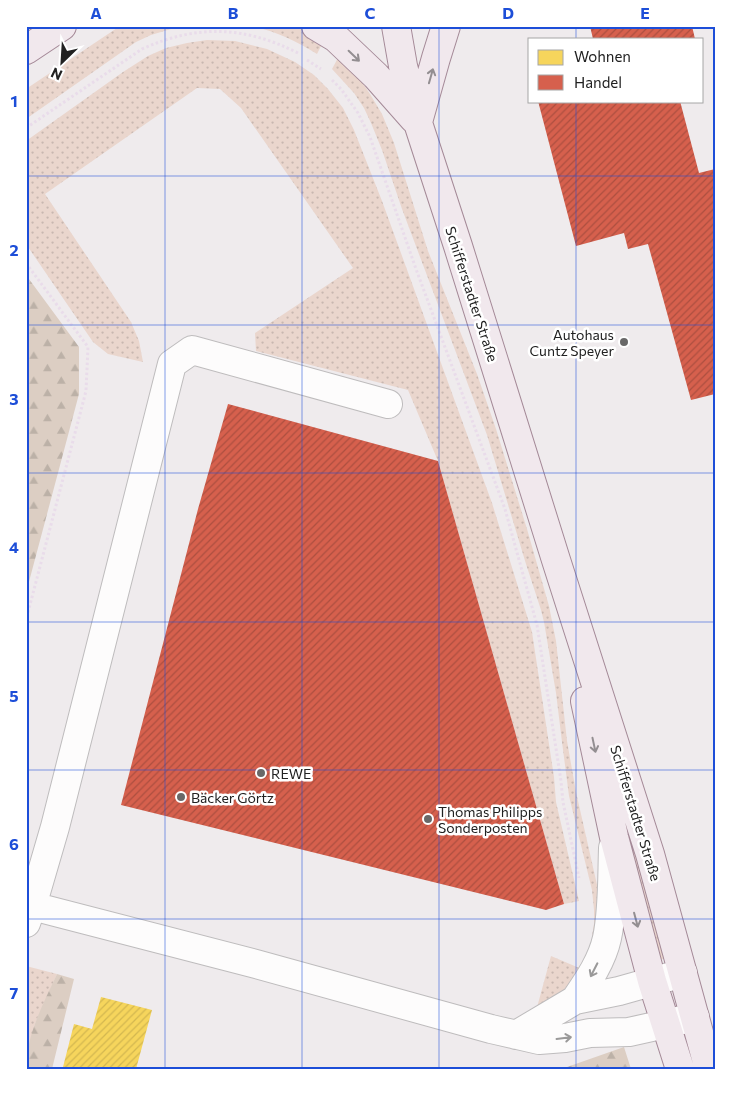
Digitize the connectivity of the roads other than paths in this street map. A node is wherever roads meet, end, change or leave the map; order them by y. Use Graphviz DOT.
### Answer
graph roads {
  1 [pos="62,26"];
  2 [pos="316,26"];
  3 [pos="396,26"];
  4 [pos="446,26"];
  5 [pos="26,50"];
  6 [pos="418,123"];
  7 [pos="388,404"];
  8 [pos="556,560"];
  9 [pos="614,837"];
  10 [pos="29,914"];
  11 [pos="683,973"];
  12 [pos="652,982"];
  13 [pos="575,1000"];
  14 [pos="695,1016"];
  15 [pos="665,1024"];
  16 [pos="516,1035"];
  17 [pos="680,1069"];
  18 [pos="709,1069"];
  1 -- 5 [label="main road"];
  2 -- 6 [label="main road, one-way"];
  3 -- 6 [label="main road, Schifferstadter Straße"];
  6 -- 4 [label="main road, one-way"];
  6 -- 8 [label="main road, Schifferstadter Straße"];
  7 -- 10 [label="lane"];
  8 -- 9 [label="main road, Schifferstadter Straße, one-way"];
  8 -- 11 [label="main road, Schifferstadter Straße"];
  9 -- 12 [label="main road, Schifferstadter Straße, one-way"];
  9 -- 13 [label="lane, one-way"];
  10 -- 16 [label="lane"];
  11 -- 12 [label="lane"];
  11 -- 14 [label="main road, Schifferstadter Straße"];
  12 -- 13 [label="lane"];
  12 -- 15 [label="main road, Schifferstadter Straße"];
  13 -- 16 [label="lane"];
  14 -- 15 [label="lane"];
  14 -- 18 [label="main road, Schifferstadter Straße"];
  16 -- 15 [label="lane, one-way"];
  15 -- 17 [label="main road, Schifferstadter Straße"];
}
